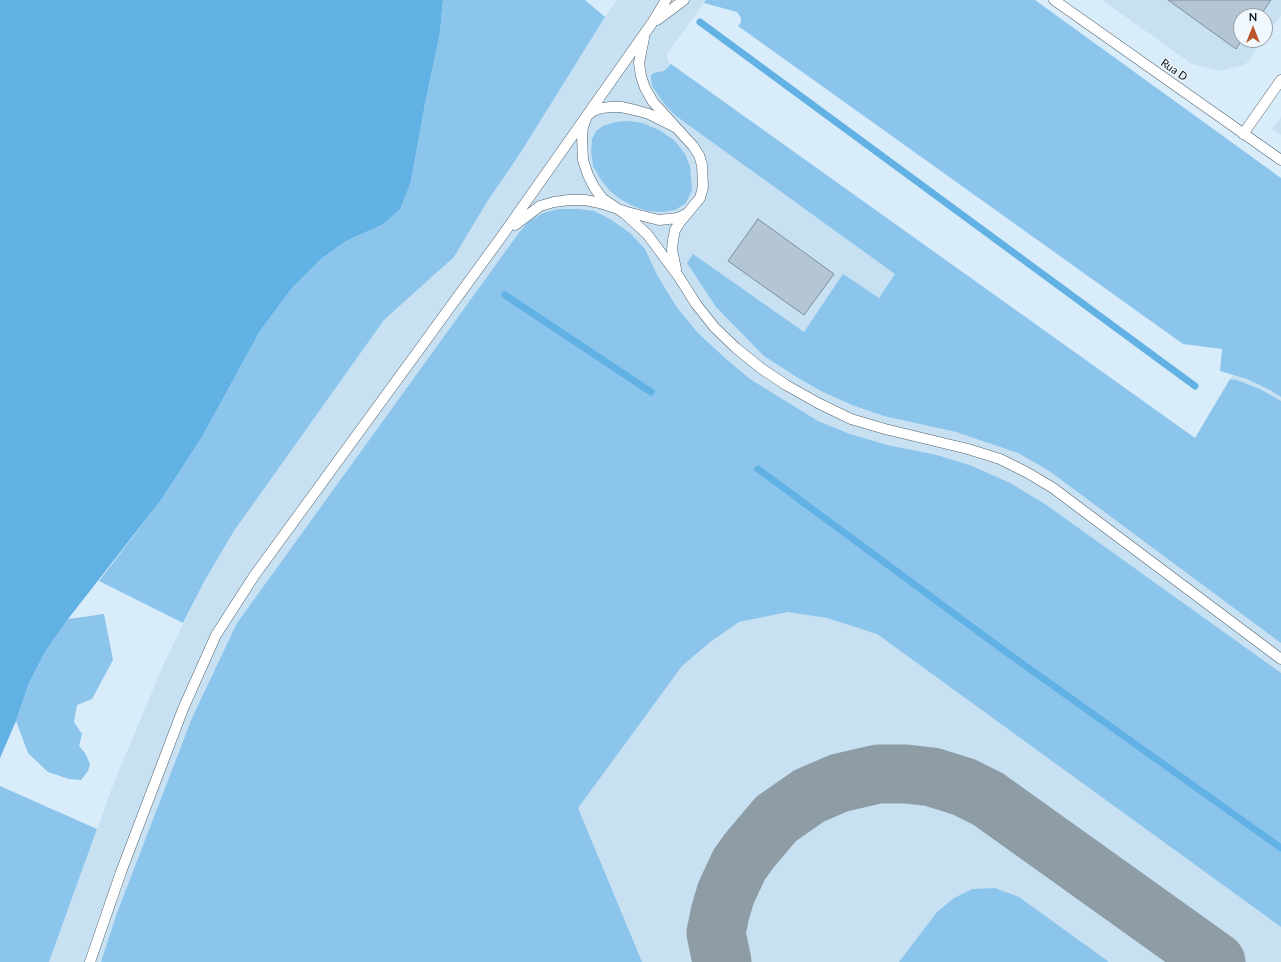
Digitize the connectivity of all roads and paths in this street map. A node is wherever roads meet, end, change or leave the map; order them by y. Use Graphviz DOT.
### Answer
graph roads {
  1 [pos="666,0"];
  2 [pos="684,0"];
  3 [pos="1054,0"];
  4 [pos="649,27"];
  5 [pos="1281,80"];
  6 [pos="587,116"];
  7 [pos="675,127"];
  8 [pos="1243,134"];
  9 [pos="1281,160"];
  10 [pos="615,208"];
  11 [pos="688,213"];
  12 [pos="502,236"];
  13 [pos="679,277"];
  14 [pos="1281,659"];
  15 [pos="90,962"];
  1 -- 4 [label="lane"];
  2 -- 4 [label="lane"];
  3 -- 8 [label="lane, Rua D"];
  4 -- 6 [label="lane"];
  4 -- 7 [label="lane"];
  5 -- 8 [label="lane"];
  6 -- 7 [label="lane"];
  6 -- 10 [label="lane"];
  6 -- 12 [label="lane"];
  7 -- 11 [label="lane"];
  8 -- 9 [label="lane, Rua D"];
  10 -- 11 [label="lane"];
  10 -- 12 [label="lane"];
  10 -- 13 [label="lane"];
  11 -- 13 [label="lane"];
  12 -- 15 [label="lane"];
  13 -- 14 [label="lane"];
}
